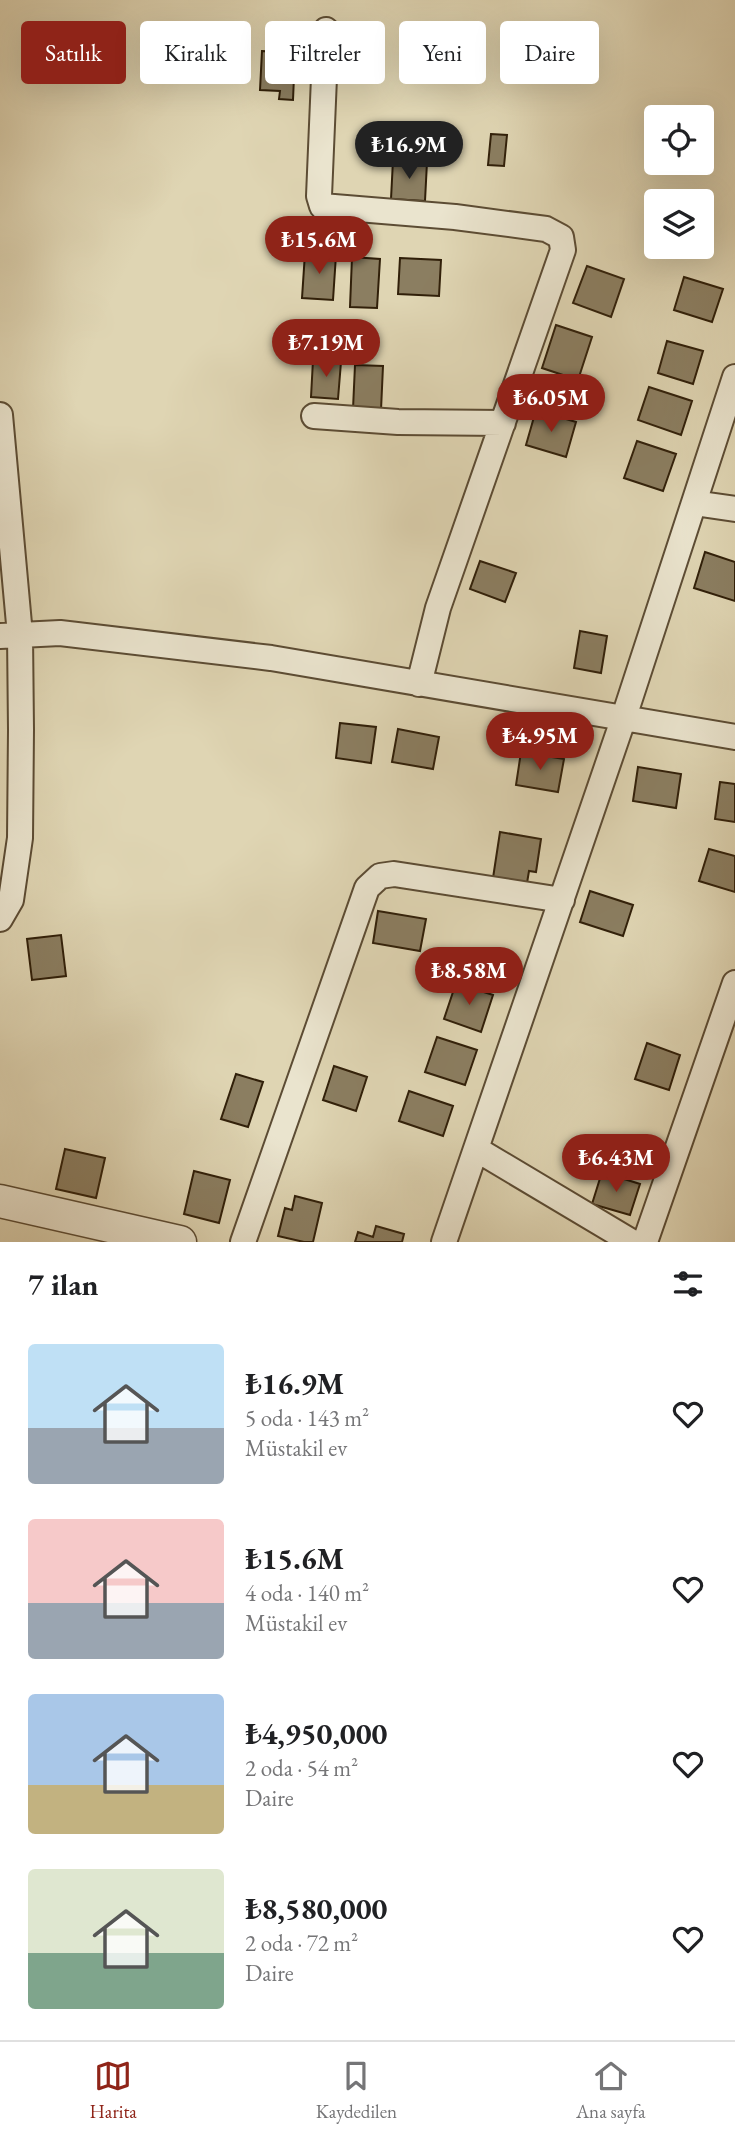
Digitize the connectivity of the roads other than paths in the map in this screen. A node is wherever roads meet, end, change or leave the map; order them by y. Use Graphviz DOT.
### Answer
graph roads {
  1 [pos="324,84"];
  2 [pos="735,377"];
  3 [pos="0,415"];
  4 [pos="314,416"];
  5 [pos="503,423"];
  6 [pos="694,503"];
  7 [pos="735,509"];
  8 [pos="10,635"];
  9 [pos="419,684"];
  10 [pos="623,720"];
  11 [pos="735,737"];
  12 [pos="562,900"];
  13 [pos="0,919"];
  14 [pos="735,983"];
  15 [pos="729,1020"];
  16 [pos="476,1149"];
  17 [pos="0,1201"];
  18 [pos="180,1242"];
  19 [pos="243,1242"];
  20 [pos="444,1242"];
  21 [pos="632,1242"];
  22 [pos="645,1242"];
  1 -- 5 [label="street"];
  2 -- 6 [label="street"];
  3 -- 8 [label="street"];
  4 -- 5 [label="street"];
  5 -- 9 [label="street"];
  6 -- 7 [label="street"];
  6 -- 10 [label="street"];
  8 -- 9 [label="street"];
  8 -- 13 [label="street"];
  9 -- 10 [label="street"];
  10 -- 11 [label="street"];
  10 -- 12 [label="street"];
  12 -- 16 [label="street"];
  12 -- 19 [label="street"];
  14 -- 15 [label="street"];
  15 -- 22 [label="street"];
  16 -- 20 [label="street"];
  16 -- 21 [label="street"];
  17 -- 18 [label="street"];
}
